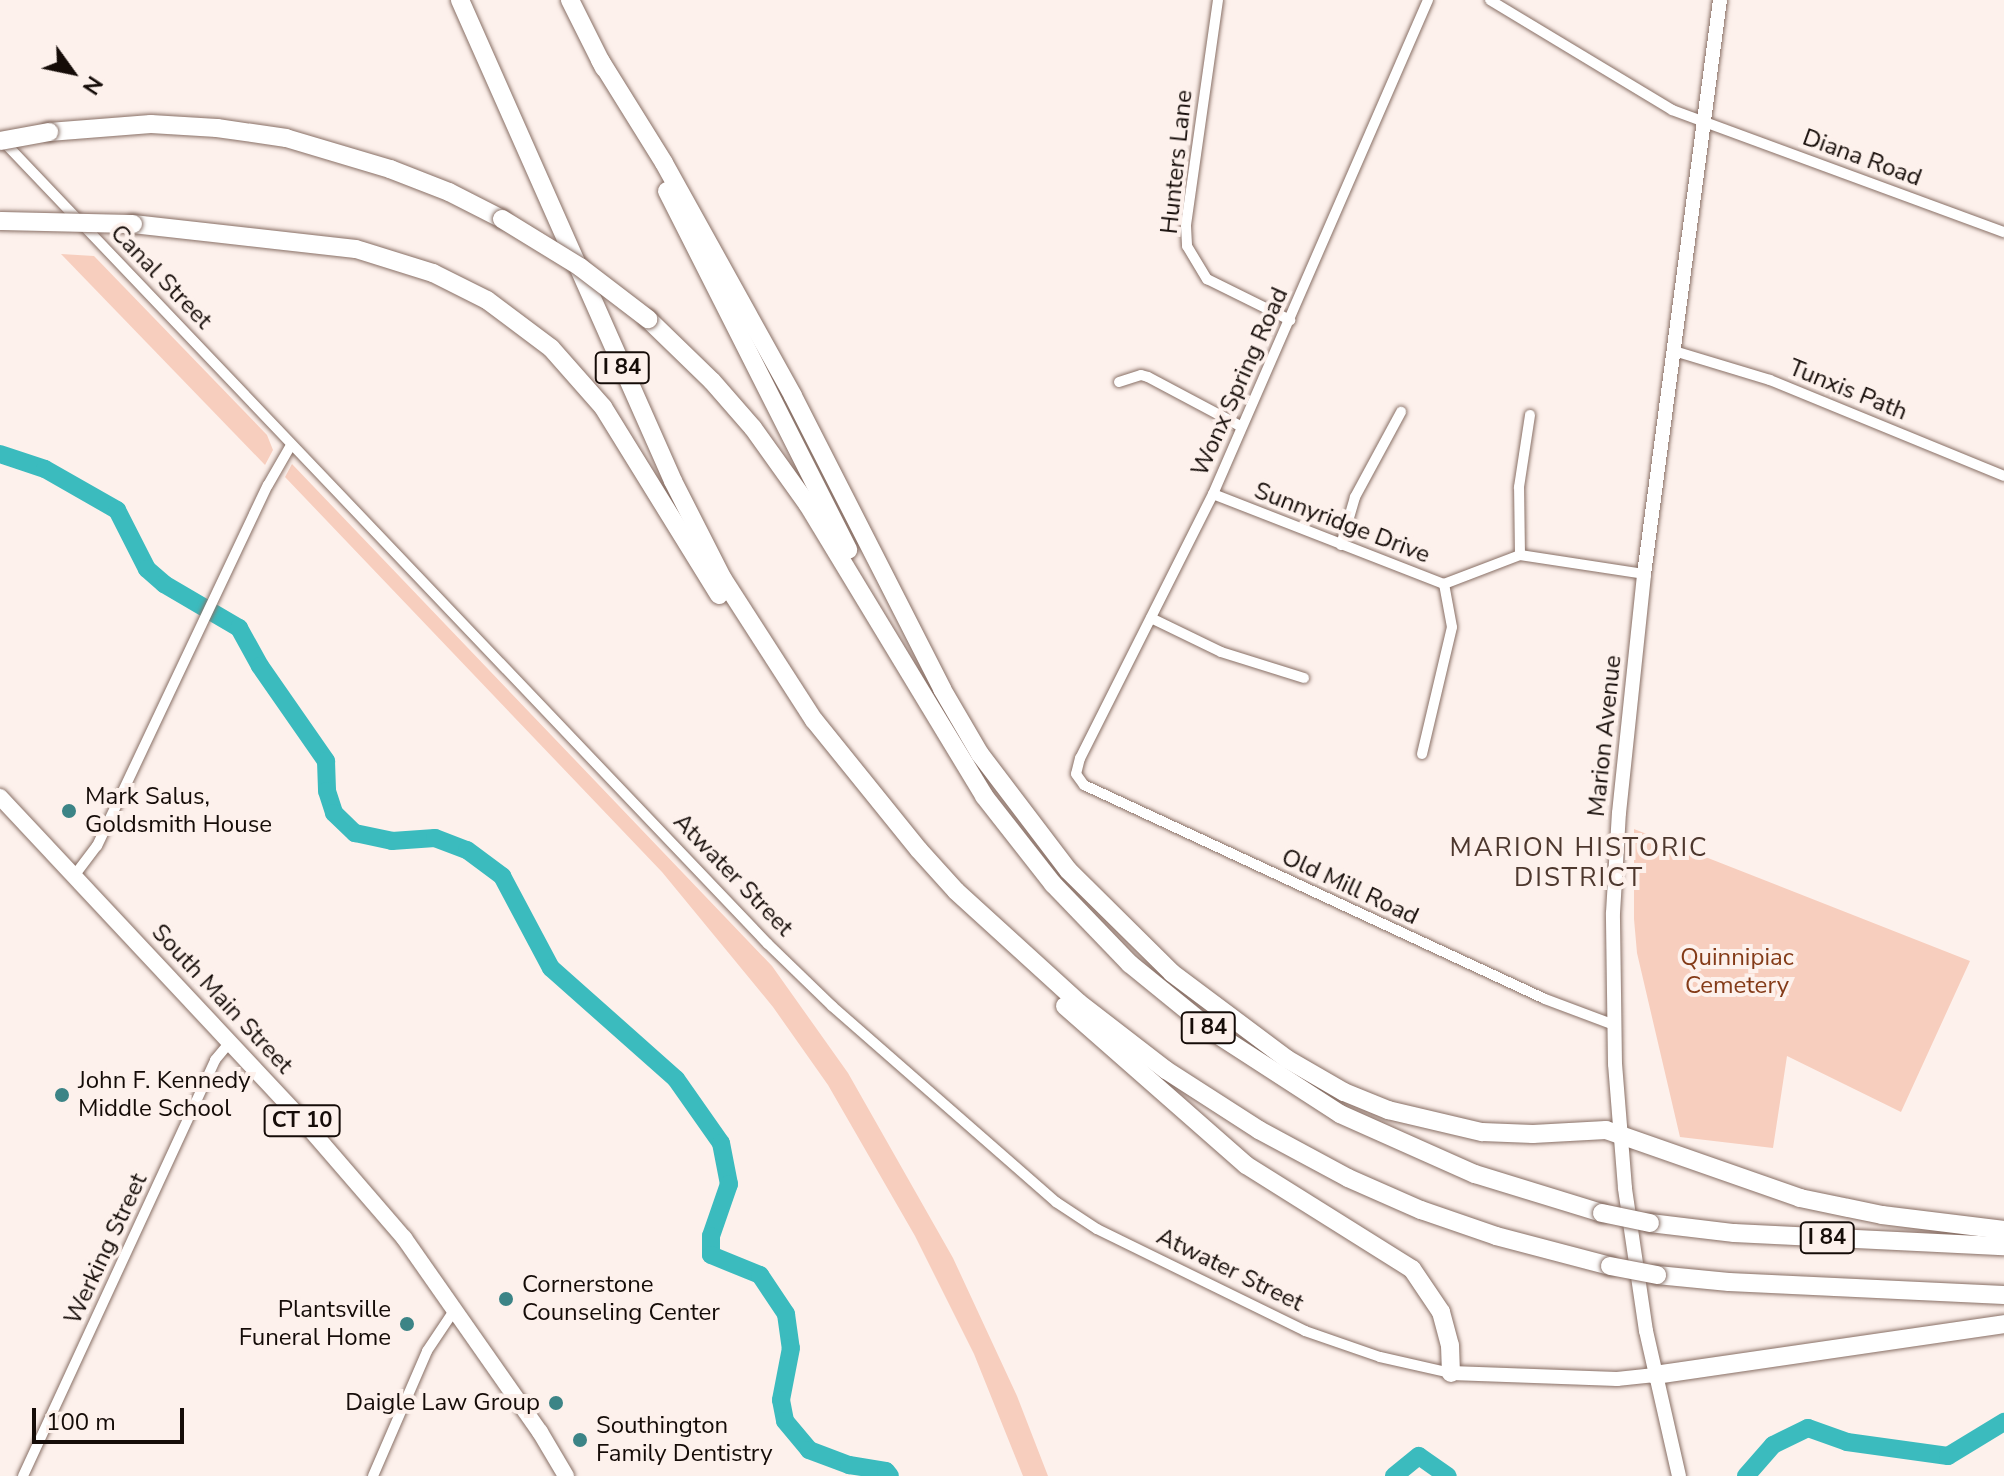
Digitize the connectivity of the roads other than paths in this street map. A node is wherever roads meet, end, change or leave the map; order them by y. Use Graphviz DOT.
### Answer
graph roads {
  1 [pos="452,0"];
  2 [pos="460,0"];
  3 [pos="570,0"];
  4 [pos="1218,0"];
  5 [pos="1428,0"];
  6 [pos="1490,0"];
  7 [pos="1720,0"];
  8 [pos="600,60"];
  9 [pos="1706,122"];
  10 [pos="514,123"];
  11 [pos="0,139"];
  12 [pos="0,221"];
  13 [pos="2004,232"];
  14 [pos="1290,320"];
  15 [pos="1674,351"];
  16 [pos="1119,382"];
  17 [pos="1401,412"];
  18 [pos="1530,415"];
  19 [pos="1242,427"];
  20 [pos="291,445"];
  21 [pos="2004,476"];
  22 [pos="1213,494"];
  23 [pos="1341,545"];
  24 [pos="1520,555"];
  25 [pos="1644,574"];
  26 [pos="1444,584"];
  27 [pos="1151,618"];
  28 [pos="1304,678"];
  29 [pos="924,699"];
  30 [pos="814,720"];
  31 [pos="1422,754"];
  32 [pos="1076,774"];
  33 [pos="0,797"];
  34 [pos="74,876"];
  35 [pos="956,891"];
  36 [pos="1614,1025"];
  37 [pos="230,1042"];
  38 [pos="1619,1133"];
  39 [pos="2004,1230"];
  40 [pos="2004,1246"];
  41 [pos="2004,1295"];
  42 [pos="455,1309"];
  43 [pos="2004,1324"];
  44 [pos="1451,1373"];
  45 [pos="1655,1375"];
  46 [pos="23,1476"];
  47 [pos="373,1476"];
  48 [pos="566,1476"];
  49 [pos="1679,1476"];
  1 -- 10 [label="highway"];
  2 -- 10 [label="highway, I 84"];
  3 -- 8 [label="highway, I 84"];
  4 -- 14 [label="street, Hunters Lane"];
  5 -- 14 [label="street, Wonx Spring Road"];
  6 -- 9 [label="street"];
  7 -- 9 [label="main road, Marion Avenue"];
  8 -- 29 [label="highway, I 84"];
  8 -- 38 [label="highway"];
  9 -- 13 [label="street, Diana Road"];
  9 -- 15 [label="main road, Marion Avenue"];
  10 -- 30 [label="highway, I 84"];
  11 -- 20 [label="street, Canal Street"];
  11 -- 29 [label="highway, bridge"];
  12 -- 30 [label="highway, bridge"];
  14 -- 19 [label="street, Wonx Spring Road"];
  15 -- 21 [label="street, Tunxis Path"];
  15 -- 25 [label="main road, Marion Avenue"];
  16 -- 19 [label="street"];
  17 -- 23 [label="street"];
  18 -- 24 [label="street"];
  19 -- 22 [label="street, Wonx Spring Road"];
  20 -- 34 [label="street"];
  20 -- 44 [label="street, Atwater Street"];
  22 -- 23 [label="street, Sunnyridge Drive"];
  22 -- 27 [label="street, Wonx Spring Road"];
  23 -- 26 [label="street, Sunnyridge Drive"];
  24 -- 25 [label="street, Sunnyridge Drive"];
  24 -- 26 [label="street, Sunnyridge Drive"];
  25 -- 36 [label="main road, Marion Avenue"];
  26 -- 31 [label="street"];
  27 -- 28 [label="street"];
  27 -- 32 [label="street, Wonx Spring Road"];
  29 -- 40 [label="highway, I 84, bridge"];
  30 -- 35 [label="highway, I 84"];
  32 -- 36 [label="street, Old Mill Road"];
  33 -- 34 [label="highway, South Main Street / CT 10"];
  34 -- 37 [label="highway, South Main Street / CT 10"];
  35 -- 41 [label="highway, I 84, bridge"];
  35 -- 44 [label="highway"];
  36 -- 38 [label="main road, Marion Avenue"];
  37 -- 42 [label="highway, South Main Street / CT 10"];
  37 -- 46 [label="street, Werking Street"];
  38 -- 39 [label="highway"];
  38 -- 45 [label="main road, Marion Avenue"];
  42 -- 47 [label="street"];
  42 -- 48 [label="highway, South Main Street / CT 10"];
  43 -- 45 [label="highway"];
  44 -- 45 [label="main road, Atwater Street"];
  45 -- 49 [label="main road, Marion Avenue"];
}
